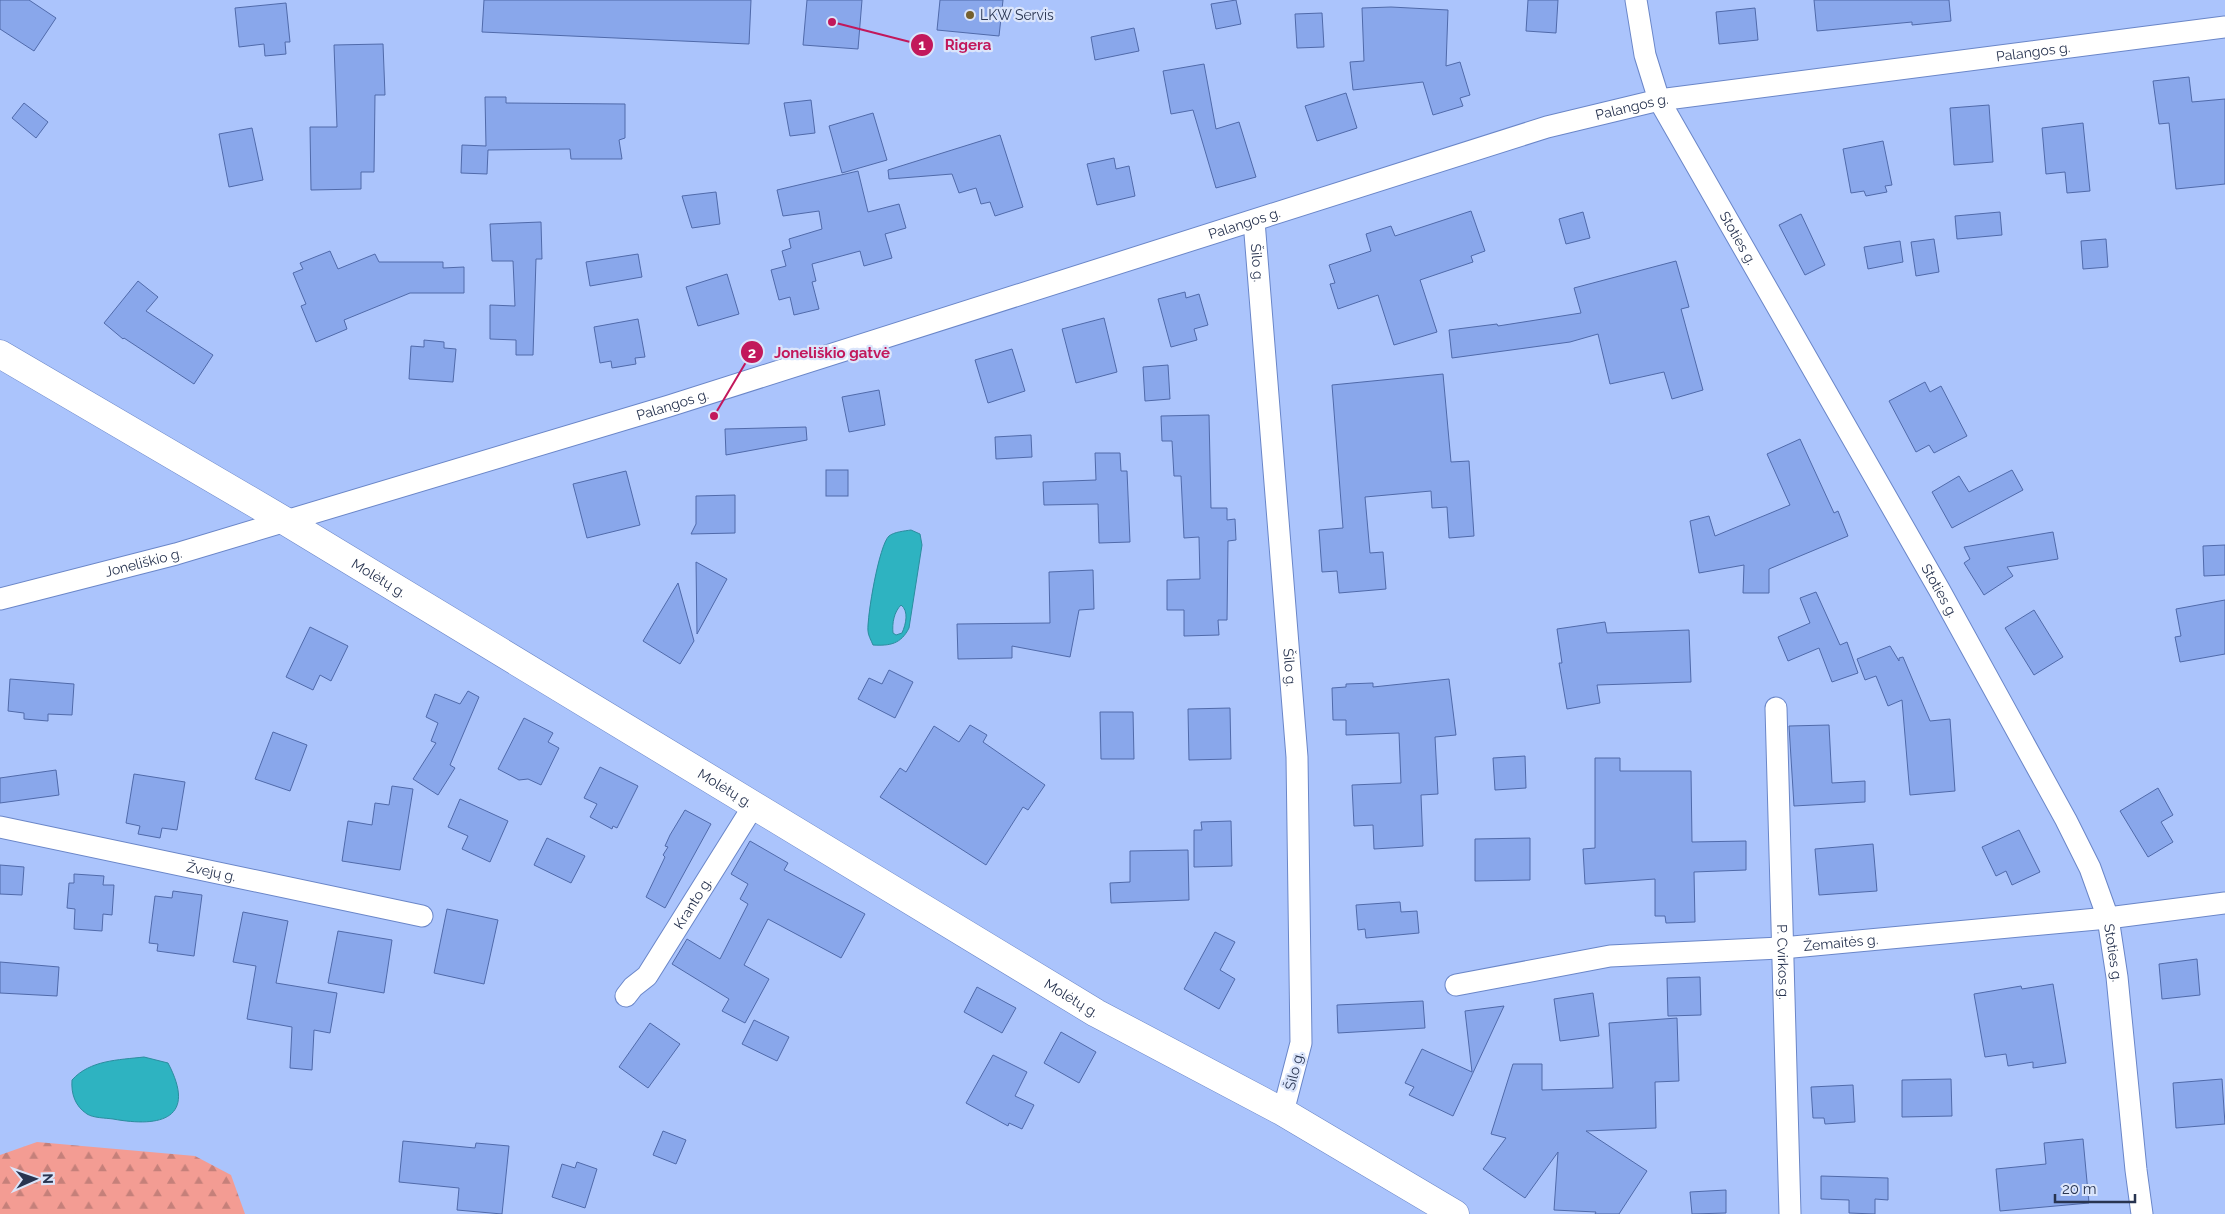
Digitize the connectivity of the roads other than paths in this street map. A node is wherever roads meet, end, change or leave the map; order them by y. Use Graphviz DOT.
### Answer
graph roads {
  1 [pos="1636,0"];
  2 [pos="2225,27"];
  3 [pos="1659,100"];
  4 [pos="1254,221"];
  5 [pos="0,354"];
  6 [pos="285,522"];
  7 [pos="0,599"];
  8 [pos="1776,708"];
  9 [pos="754,805"];
  10 [pos="0,827"];
  11 [pos="2225,904"];
  12 [pos="422,916"];
  13 [pos="2108,918"];
  14 [pos="1782,948"];
  15 [pos="1456,985"];
  16 [pos="626,996"];
  17 [pos="1283,1112"];
  18 [pos="1455,1214"];
  19 [pos="1790,1214"];
  20 [pos="2142,1214"];
  1 -- 3 [label="street, Stoties g."];
  2 -- 3 [label="street, Palangos g."];
  3 -- 4 [label="street, Palangos g."];
  3 -- 13 [label="street, Stoties g."];
  4 -- 6 [label="street, Palangos g."];
  4 -- 17 [label="street, Šilo g."];
  5 -- 6 [label="street, Molėtų g."];
  6 -- 7 [label="street, Joneliškio g."];
  6 -- 9 [label="street, Molėtų g."];
  8 -- 14 [label="street, P. Cvirkos g."];
  9 -- 16 [label="street, Kranto g."];
  9 -- 17 [label="street, Molėtų g."];
  10 -- 12 [label="street, Žvejų g."];
  11 -- 13 [label="street, Žemaitės g."];
  13 -- 14 [label="street, Žemaitės g."];
  13 -- 20 [label="street, Stoties g."];
  14 -- 15 [label="street, Žemaitės g."];
  14 -- 19 [label="street, P. Cvirkos g."];
  17 -- 18 [label="street, Molėtų g."];
}
